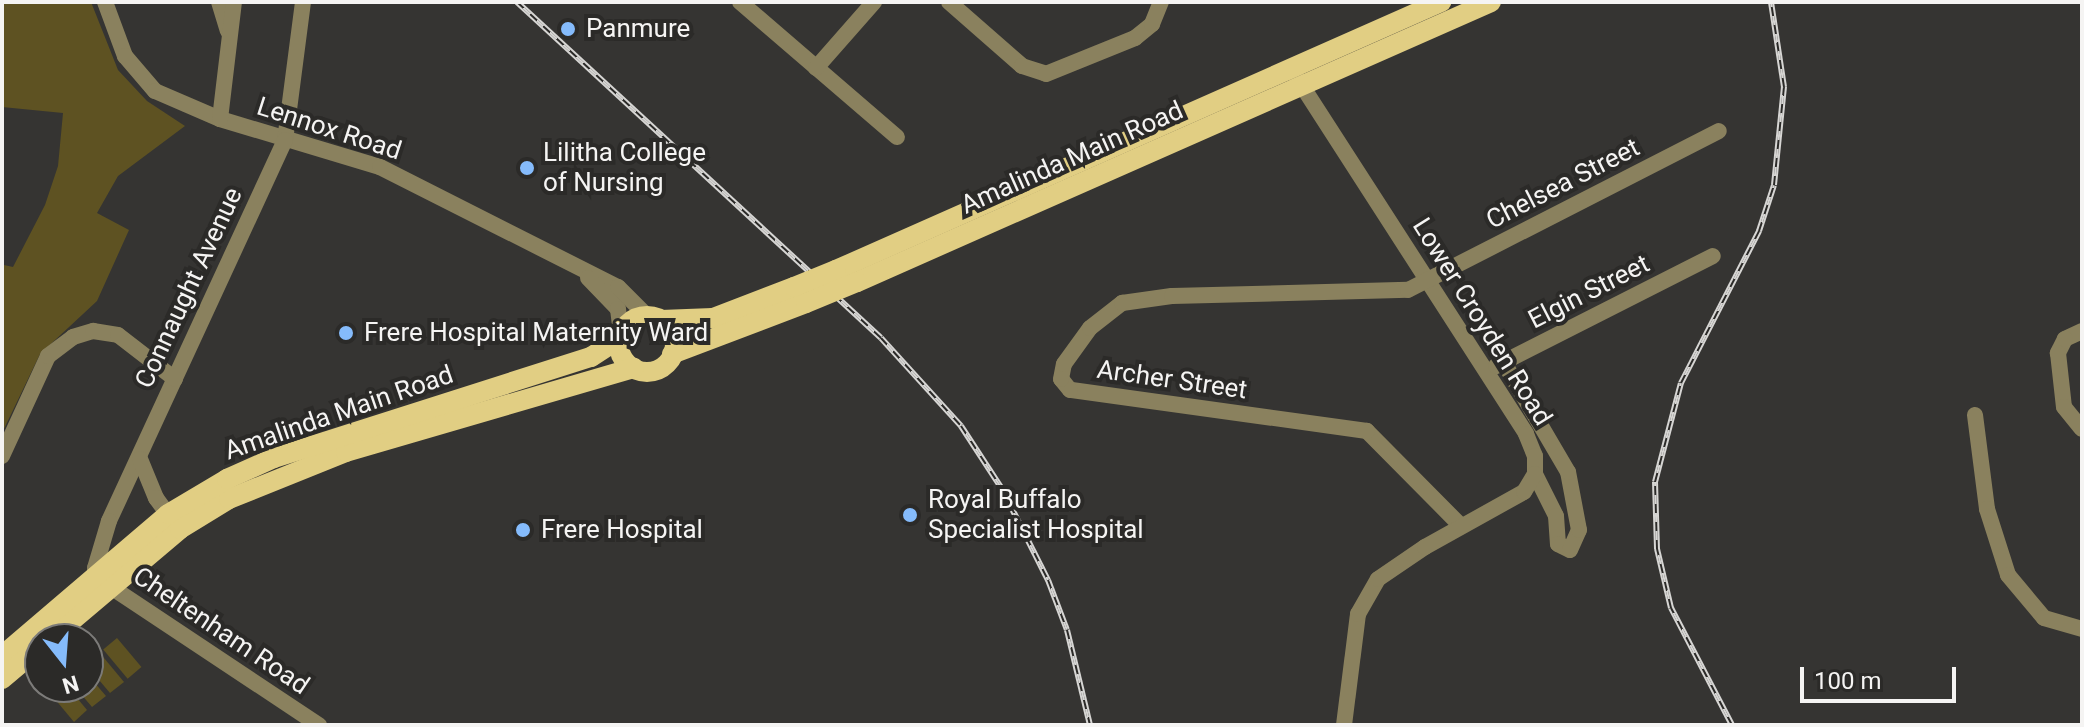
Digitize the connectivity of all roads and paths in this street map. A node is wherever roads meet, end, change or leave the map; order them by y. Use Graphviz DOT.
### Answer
graph roads {
  1 [pos="105,2"];
  2 [pos="219,2"];
  3 [pos="234,2"];
  4 [pos="303,2"];
  5 [pos="740,2"];
  6 [pos="874,2"];
  7 [pos="949,2"];
  8 [pos="1161,2"];
  9 [pos="1441,2"];
  10 [pos="1491,2"];
  11 [pos="230,40"];
  12 [pos="816,68"];
  13 [pos="1297,76"];
  14 [pos="220,119"];
  15 [pos="1719,131"];
  16 [pos="897,137"];
  17 [pos="285,140"];
  18 [pos="1713,256"];
  19 [pos="578,270"];
  20 [pos="1430,280"];
  21 [pos="800,295"];
  22 [pos="654,318"];
  23 [pos="2082,331"];
  24 [pos="620,336"];
  25 [pos="672,354"];
  26 [pos="1504,363"];
  27 [pos="634,368"];
  28 [pos="1487,370"];
  29 [pos="175,379"];
  30 [pos="1975,415"];
  31 [pos="2082,429"];
  32 [pos="2,456"];
  33 [pos="140,459"];
  34 [pos="1568,472"];
  35 [pos="1538,479"];
  36 [pos="174,522"];
  37 [pos="1461,526"];
  38 [pos="104,582"];
  39 [pos="65,623"];
  40 [pos="2082,629"];
  41 [pos="2,656"];
  42 [pos="24,660"];
  43 [pos="2,679"];
  44 [pos="319,725"];
  45 [pos="1344,725"];
  1 -- 14 [label="street, Lennox Road"];
  2 -- 11 [label="street"];
  3 -- 11 [label="street"];
  4 -- 17 [label="street, Connaught Avenue"];
  5 -- 12 [label="street"];
  6 -- 12 [label="street"];
  7 -- 8 [label="street"];
  9 -- 13 [label="main road, Amalinda Main Road"];
  10 -- 13 [label="main road, Amalinda Main Road"];
  11 -- 14 [label="street"];
  12 -- 16 [label="street"];
  13 -- 20 [label="street, Lower Croyden Road"];
  13 -- 21 [label="main road, Amalinda Main Road, bridge"];
  13 -- 21 [label="main road, Amalinda Main Road, bridge"];
  14 -- 17 [label="street, Lennox Road"];
  15 -- 20 [label="street, Chelsea Street"];
  17 -- 19 [label="street, Lennox Road"];
  17 -- 29 [label="street, Connaught Avenue"];
  18 -- 26 [label="street, Elgin Street"];
  19 -- 22 [label="street, Lennox Road"];
  19 -- 24 [label="street, Lennox Road"];
  20 -- 28 [label="street, Lower Croyden Road"];
  20 -- 37 [label="street, Archer Street"];
  21 -- 22 [label="main road, Amalinda Main Road"];
  21 -- 25 [label="main road, Amalinda Main Road"];
  22 -- 24 [label="main road, Amalinda Main Road"];
  22 -- 25 [label="main road"];
  23 -- 31 [label="street"];
  24 -- 27 [label="main road"];
  24 -- 36 [label="main road, Amalinda Main Road"];
  25 -- 27 [label="main road, Amalinda Main Road"];
  26 -- 28 [label="street, Elgin Street"];
  26 -- 34 [label="street, Lower Croyden Road"];
  27 -- 36 [label="main road, Amalinda Main Road"];
  28 -- 35 [label="street, Lower Croyden Road"];
  29 -- 32 [label="street"];
  29 -- 33 [label="street, Connaught Avenue"];
  30 -- 40 [label="street"];
  33 -- 36 [label="street"];
  33 -- 38 [label="street, Connaught Avenue"];
  34 -- 35 [label="street"];
  34 -- 35 [label="street, Lower Croyden Road"];
  35 -- 37 [label="street"];
  36 -- 38 [label="main road, Amalinda Main Road"];
  37 -- 45 [label="street"];
  38 -- 39 [label="main road"];
  38 -- 41 [label="main road"];
  38 -- 44 [label="street, Cheltenham Road"];
  42 -- 43 [label="main road"];
}
